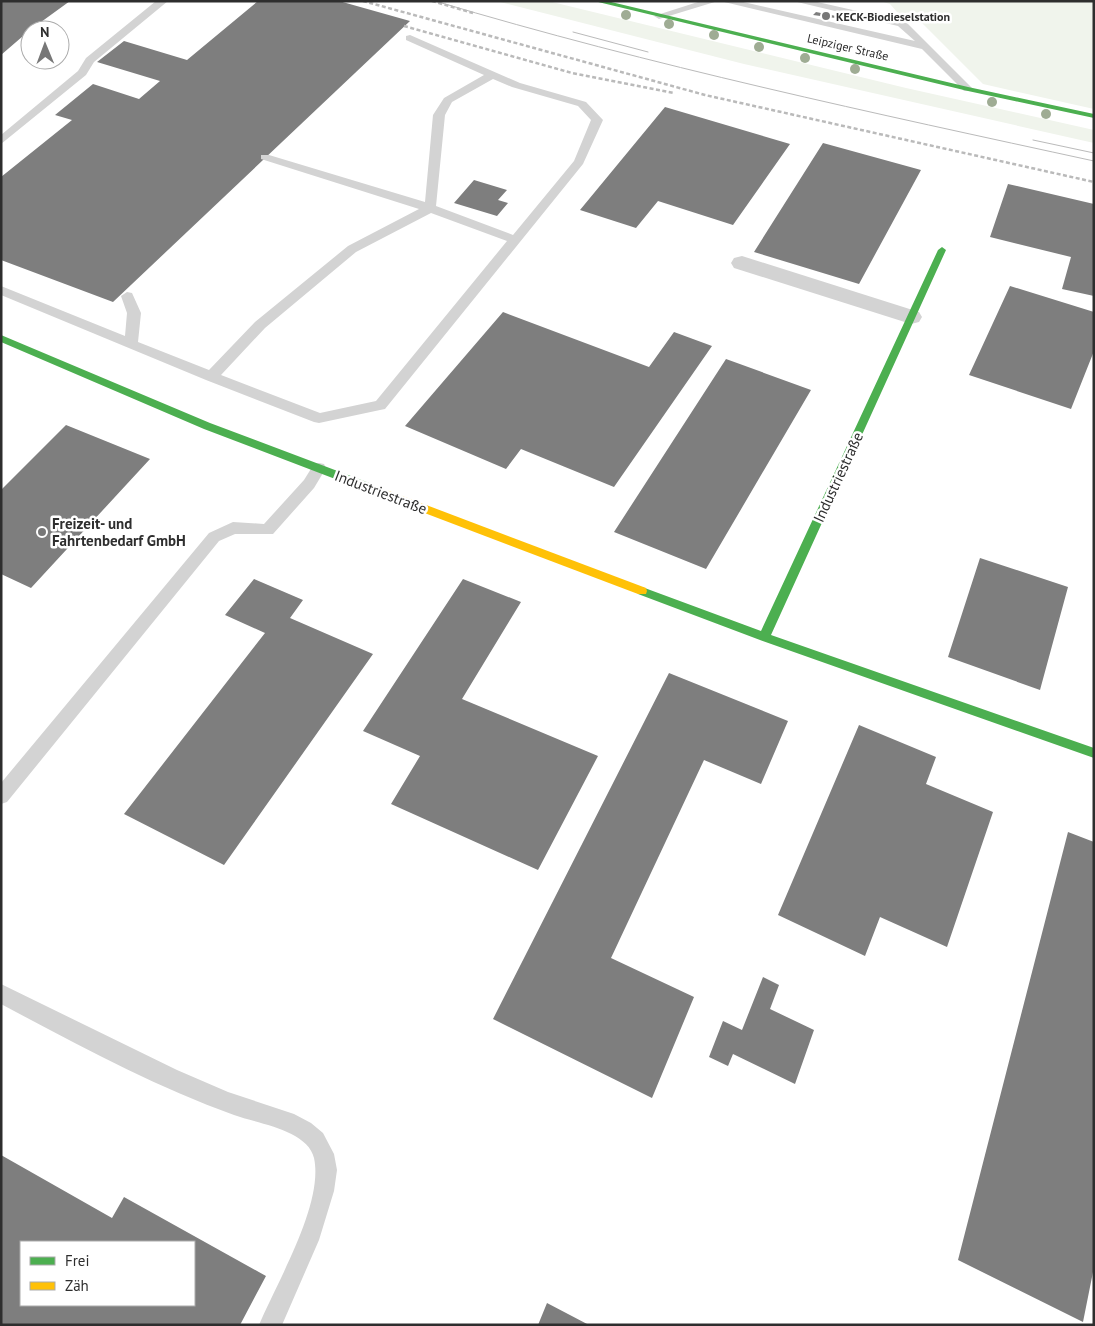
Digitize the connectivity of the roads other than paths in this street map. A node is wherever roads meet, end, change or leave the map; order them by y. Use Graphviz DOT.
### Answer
graph roads {
  1 [pos="164,1"];
  2 [pos="598,1"];
  3 [pos="713,1"];
  4 [pos="725,1"];
  5 [pos="798,1"];
  6 [pos="659,16"];
  7 [pos="410,38"];
  8 [pos="926,47"];
  9 [pos="493,74"];
  10 [pos="968,89"];
  11 [pos="1094,116"];
  12 [pos="1,141"];
  13 [pos="265,157"];
  14 [pos="430,208"];
  15 [pos="515,240"];
  16 [pos="942,250"];
  17 [pos="742,263"];
  18 [pos="1,290"];
  19 [pos="127,296"];
  20 [pos="911,317"];
  21 [pos="1,338"];
  22 [pos="131,344"];
  23 [pos="211,377"];
  24 [pos="318,468"];
  25 [pos="764,637"];
  26 [pos="1093,751"];
  27 [pos="1,796"];
  28 [pos="1,993"];
  29 [pos="270,1325"];
  1 -- 12 [label="lane"];
  2 -- 6 [label="street, Leipziger Straße"];
  3 -- 6 [label="lane"];
  4 -- 8 [label="lane"];
  5 -- 8 [label="lane"];
  6 -- 10 [label="street, Leipziger Straße"];
  7 -- 9 [label="lane"];
  8 -- 10 [label="lane"];
  9 -- 14 [label="lane"];
  9 -- 15 [label="lane"];
  10 -- 11 [label="street, Leipziger Straße"];
  13 -- 14 [label="lane"];
  14 -- 15 [label="lane"];
  14 -- 23 [label="lane"];
  15 -- 23 [label="lane"];
  16 -- 20 [label="street, Industriestraße"];
  17 -- 20 [label="street"];
  18 -- 22 [label="lane"];
  19 -- 22 [label="lane"];
  20 -- 25 [label="street, Industriestraße"];
  21 -- 24 [label="street, Industriestraße"];
  22 -- 23 [label="lane"];
  24 -- 25 [label="street, Industriestraße"];
  24 -- 27 [label="lane"];
  25 -- 26 [label="street, Industriestraße"];
  28 -- 29 [label="lane"];
}
